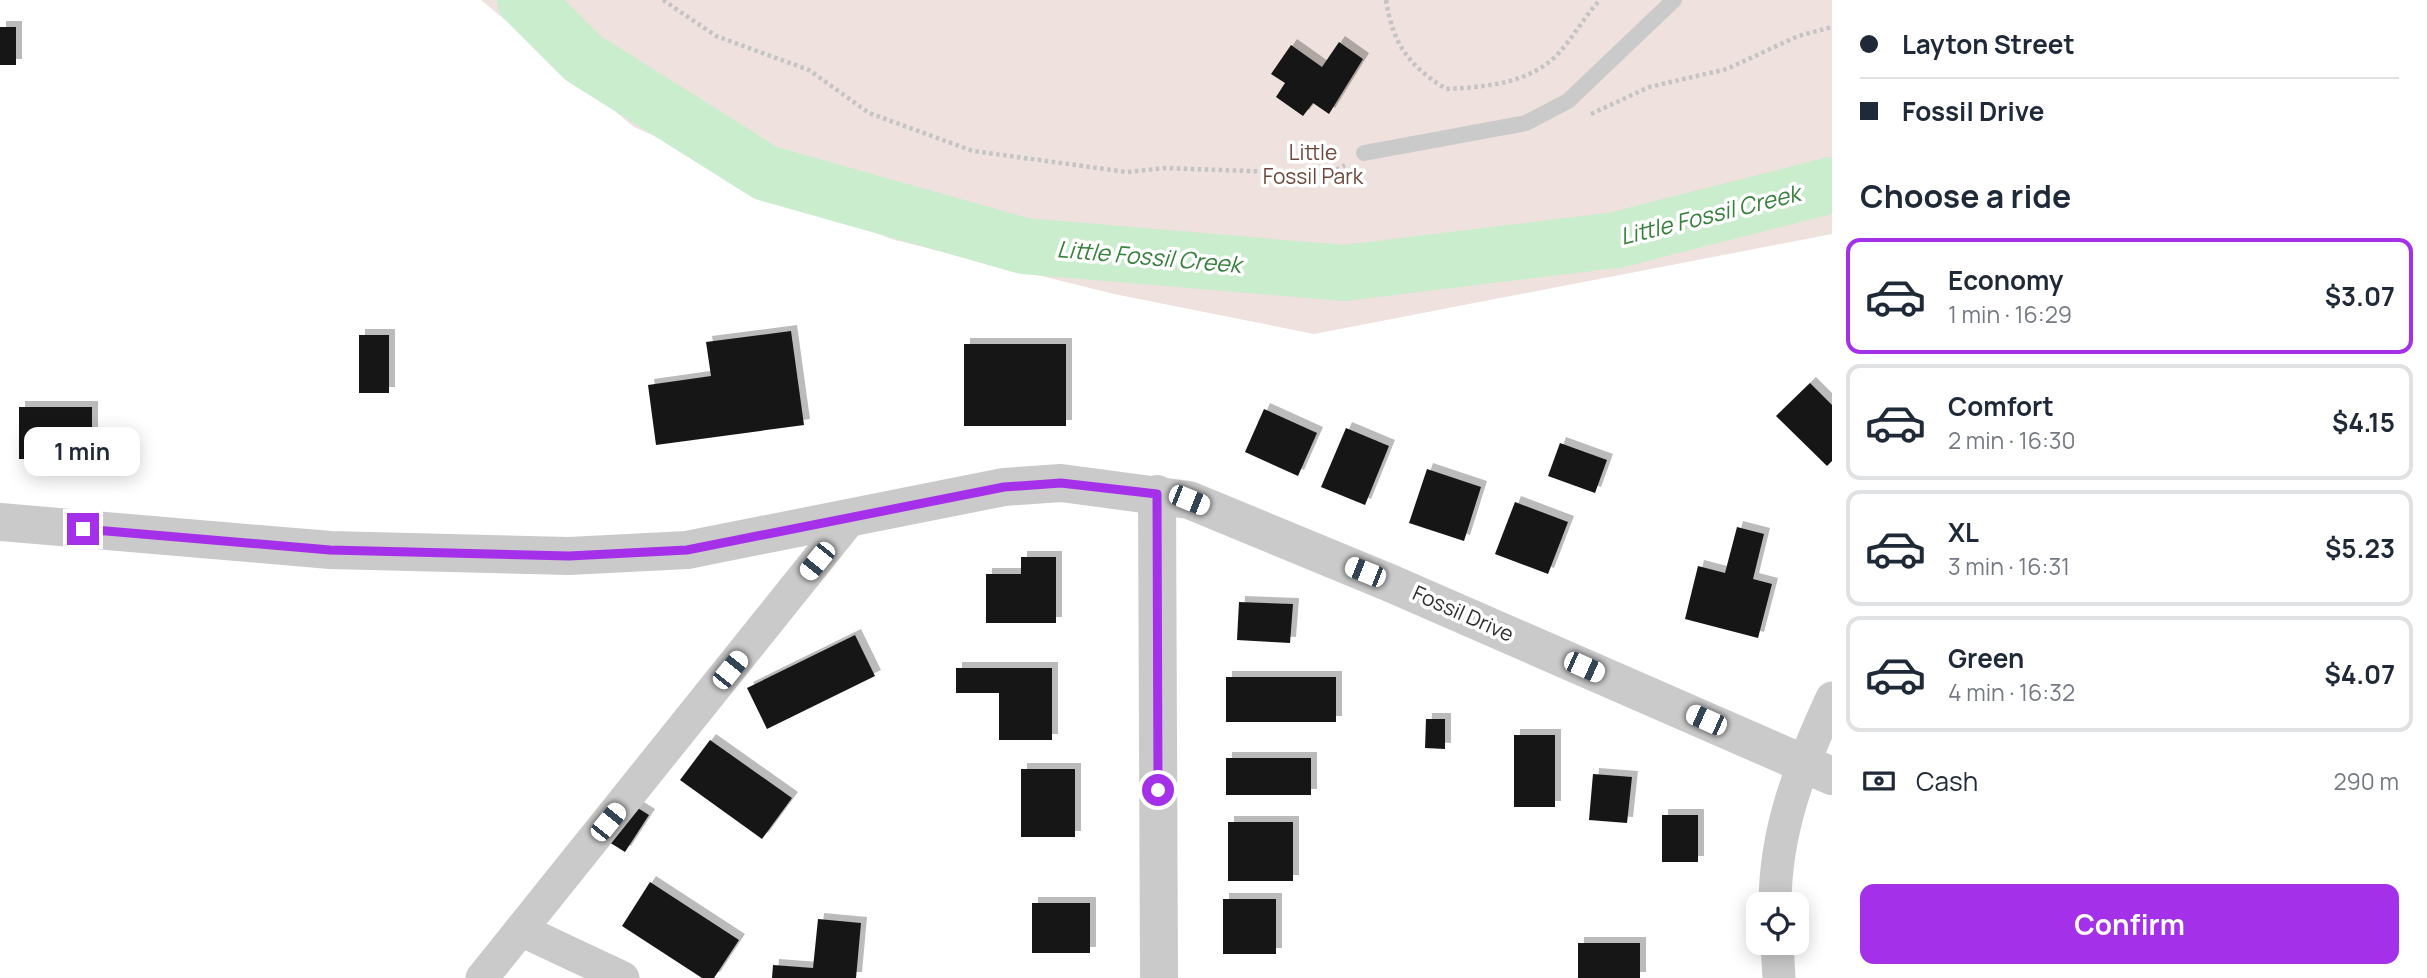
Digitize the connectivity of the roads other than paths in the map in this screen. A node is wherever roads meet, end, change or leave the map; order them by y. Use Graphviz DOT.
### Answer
graph roads {
  1 [pos="1674,0"];
  2 [pos="1364,153"];
  3 [pos="1157,494"];
  4 [pos="851,518"];
  5 [pos="0,522"];
  6 [pos="1832,698"];
  7 [pos="1817,769"];
  8 [pos="1776,892"];
  9 [pos="521,930"];
  10 [pos="1778,955"];
  11 [pos="482,978"];
  12 [pos="623,978"];
  13 [pos="1159,978"];
  14 [pos="1779,978"];
  1 -- 2 [label="lane"];
  3 -- 4 [label="street, Fossil Drive"];
  3 -- 7 [label="street, Fossil Drive"];
  3 -- 13 [label="street"];
  4 -- 5 [label="street, Fossil Drive"];
  4 -- 9 [label="street"];
  6 -- 7 [label="street"];
  7 -- 8 [label="street"];
  9 -- 11 [label="street"];
  9 -- 12 [label="street"];
  10 -- 14 [label="street"];
}
